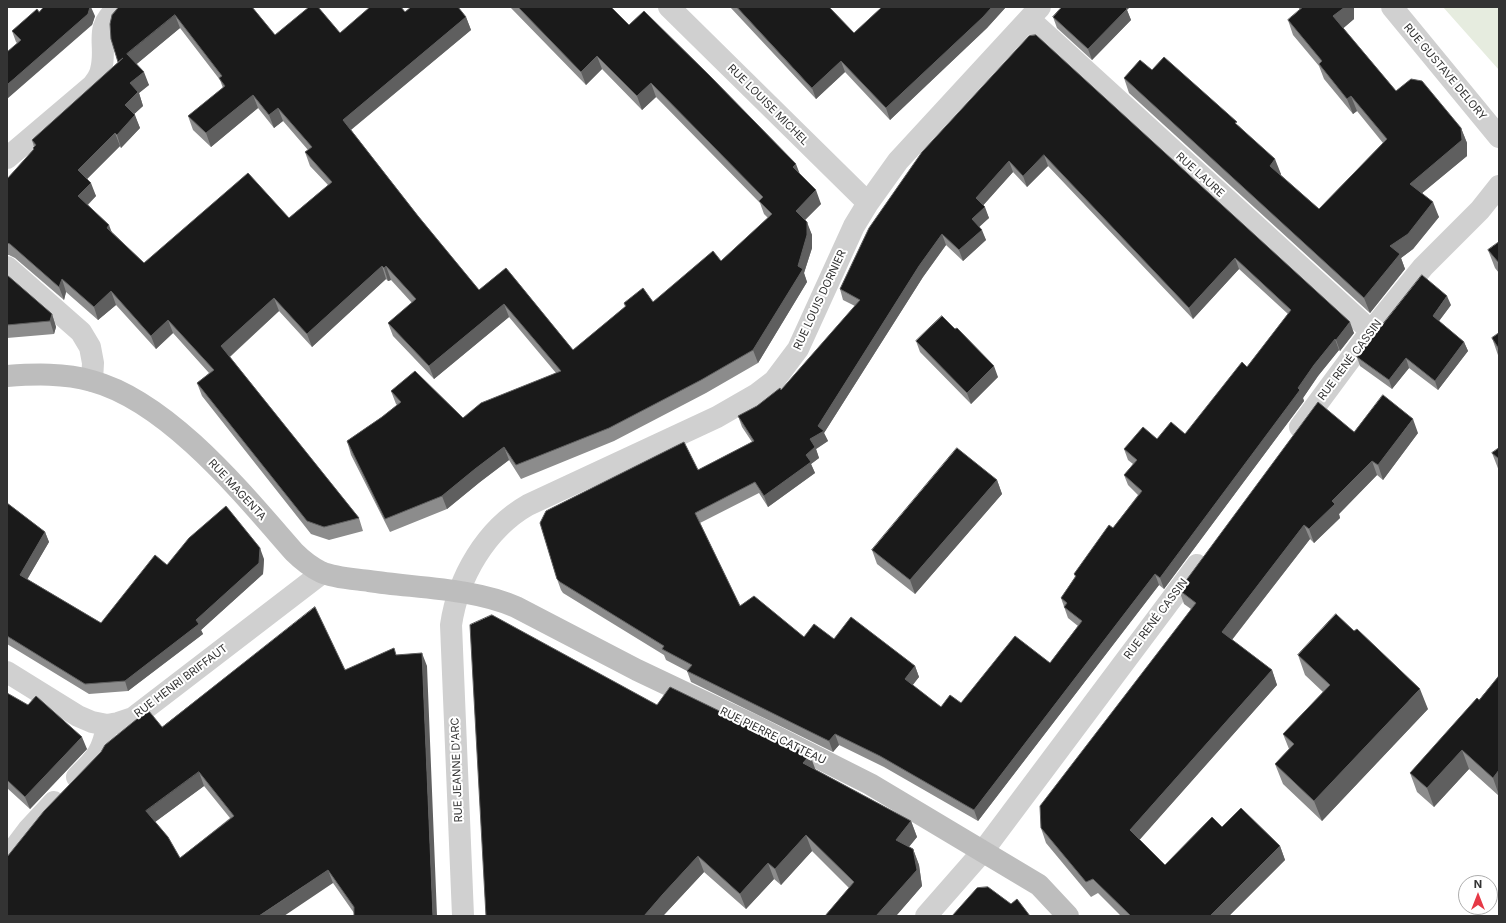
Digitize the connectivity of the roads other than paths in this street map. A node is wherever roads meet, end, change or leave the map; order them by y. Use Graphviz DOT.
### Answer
graph roads {
  1 [pos="119,7"];
  2 [pos="669,7"];
  3 [pos="1392,7"];
  4 [pos="1035,13"];
  5 [pos="1499,137"];
  6 [pos="7,158"];
  7 [pos="1499,186"];
  8 [pos="868,203"];
  9 [pos="7,267"];
  10 [pos="1371,331"];
  11 [pos="7,376"];
  12 [pos="92,381"];
  13 [pos="1290,440"];
  14 [pos="1209,549"];
  15 [pos="322,573"];
  16 [pos="386,584"];
  17 [pos="458,592"];
  18 [pos="7,672"];
  19 [pos="107,725"];
  20 [pos="984,851"];
  21 [pos="7,858"];
  22 [pos="463,916"];
  23 [pos="926,916"];
  24 [pos="1068,916"];
  1 -- 6 [label="street"];
  2 -- 8 [label="street, RUE LOUISE MICHEL"];
  3 -- 5 [label="street, RUE GUSTAVE DELORY"];
  4 -- 8 [label="street, RUE LOUIS DORNIER"];
  4 -- 10 [label="street, RUE LAURE"];
  7 -- 10 [label="street, RUE RENÉ CASSIN"];
  8 -- 17 [label="street, RUE LOUIS DORNIER"];
  9 -- 12 [label="street"];
  10 -- 13 [label="street, RUE RENÉ CASSIN"];
  11 -- 12 [label="street, RUE MAGENTA"];
  12 -- 15 [label="street, RUE MAGENTA"];
  14 -- 20 [label="street, RUE RENÉ CASSIN"];
  15 -- 16 [label="street, RUE MAGENTA"];
  15 -- 19 [label="street, RUE HENRI BRIFFAUT"];
  16 -- 17 [label="street, RUE PIERRE CATTEAU"];
  17 -- 20 [label="street, RUE PIERRE CATTEAU"];
  17 -- 22 [label="street, RUE JEANNE D'ARC"];
  18 -- 19 [label="street, RUE HENRI BRIFFAUT"];
  19 -- 21 [label="street"];
  20 -- 23 [label="street, RUE RENÉ CASSIN"];
  20 -- 24 [label="street, RUE PIERRE CATTEAU"];
}
